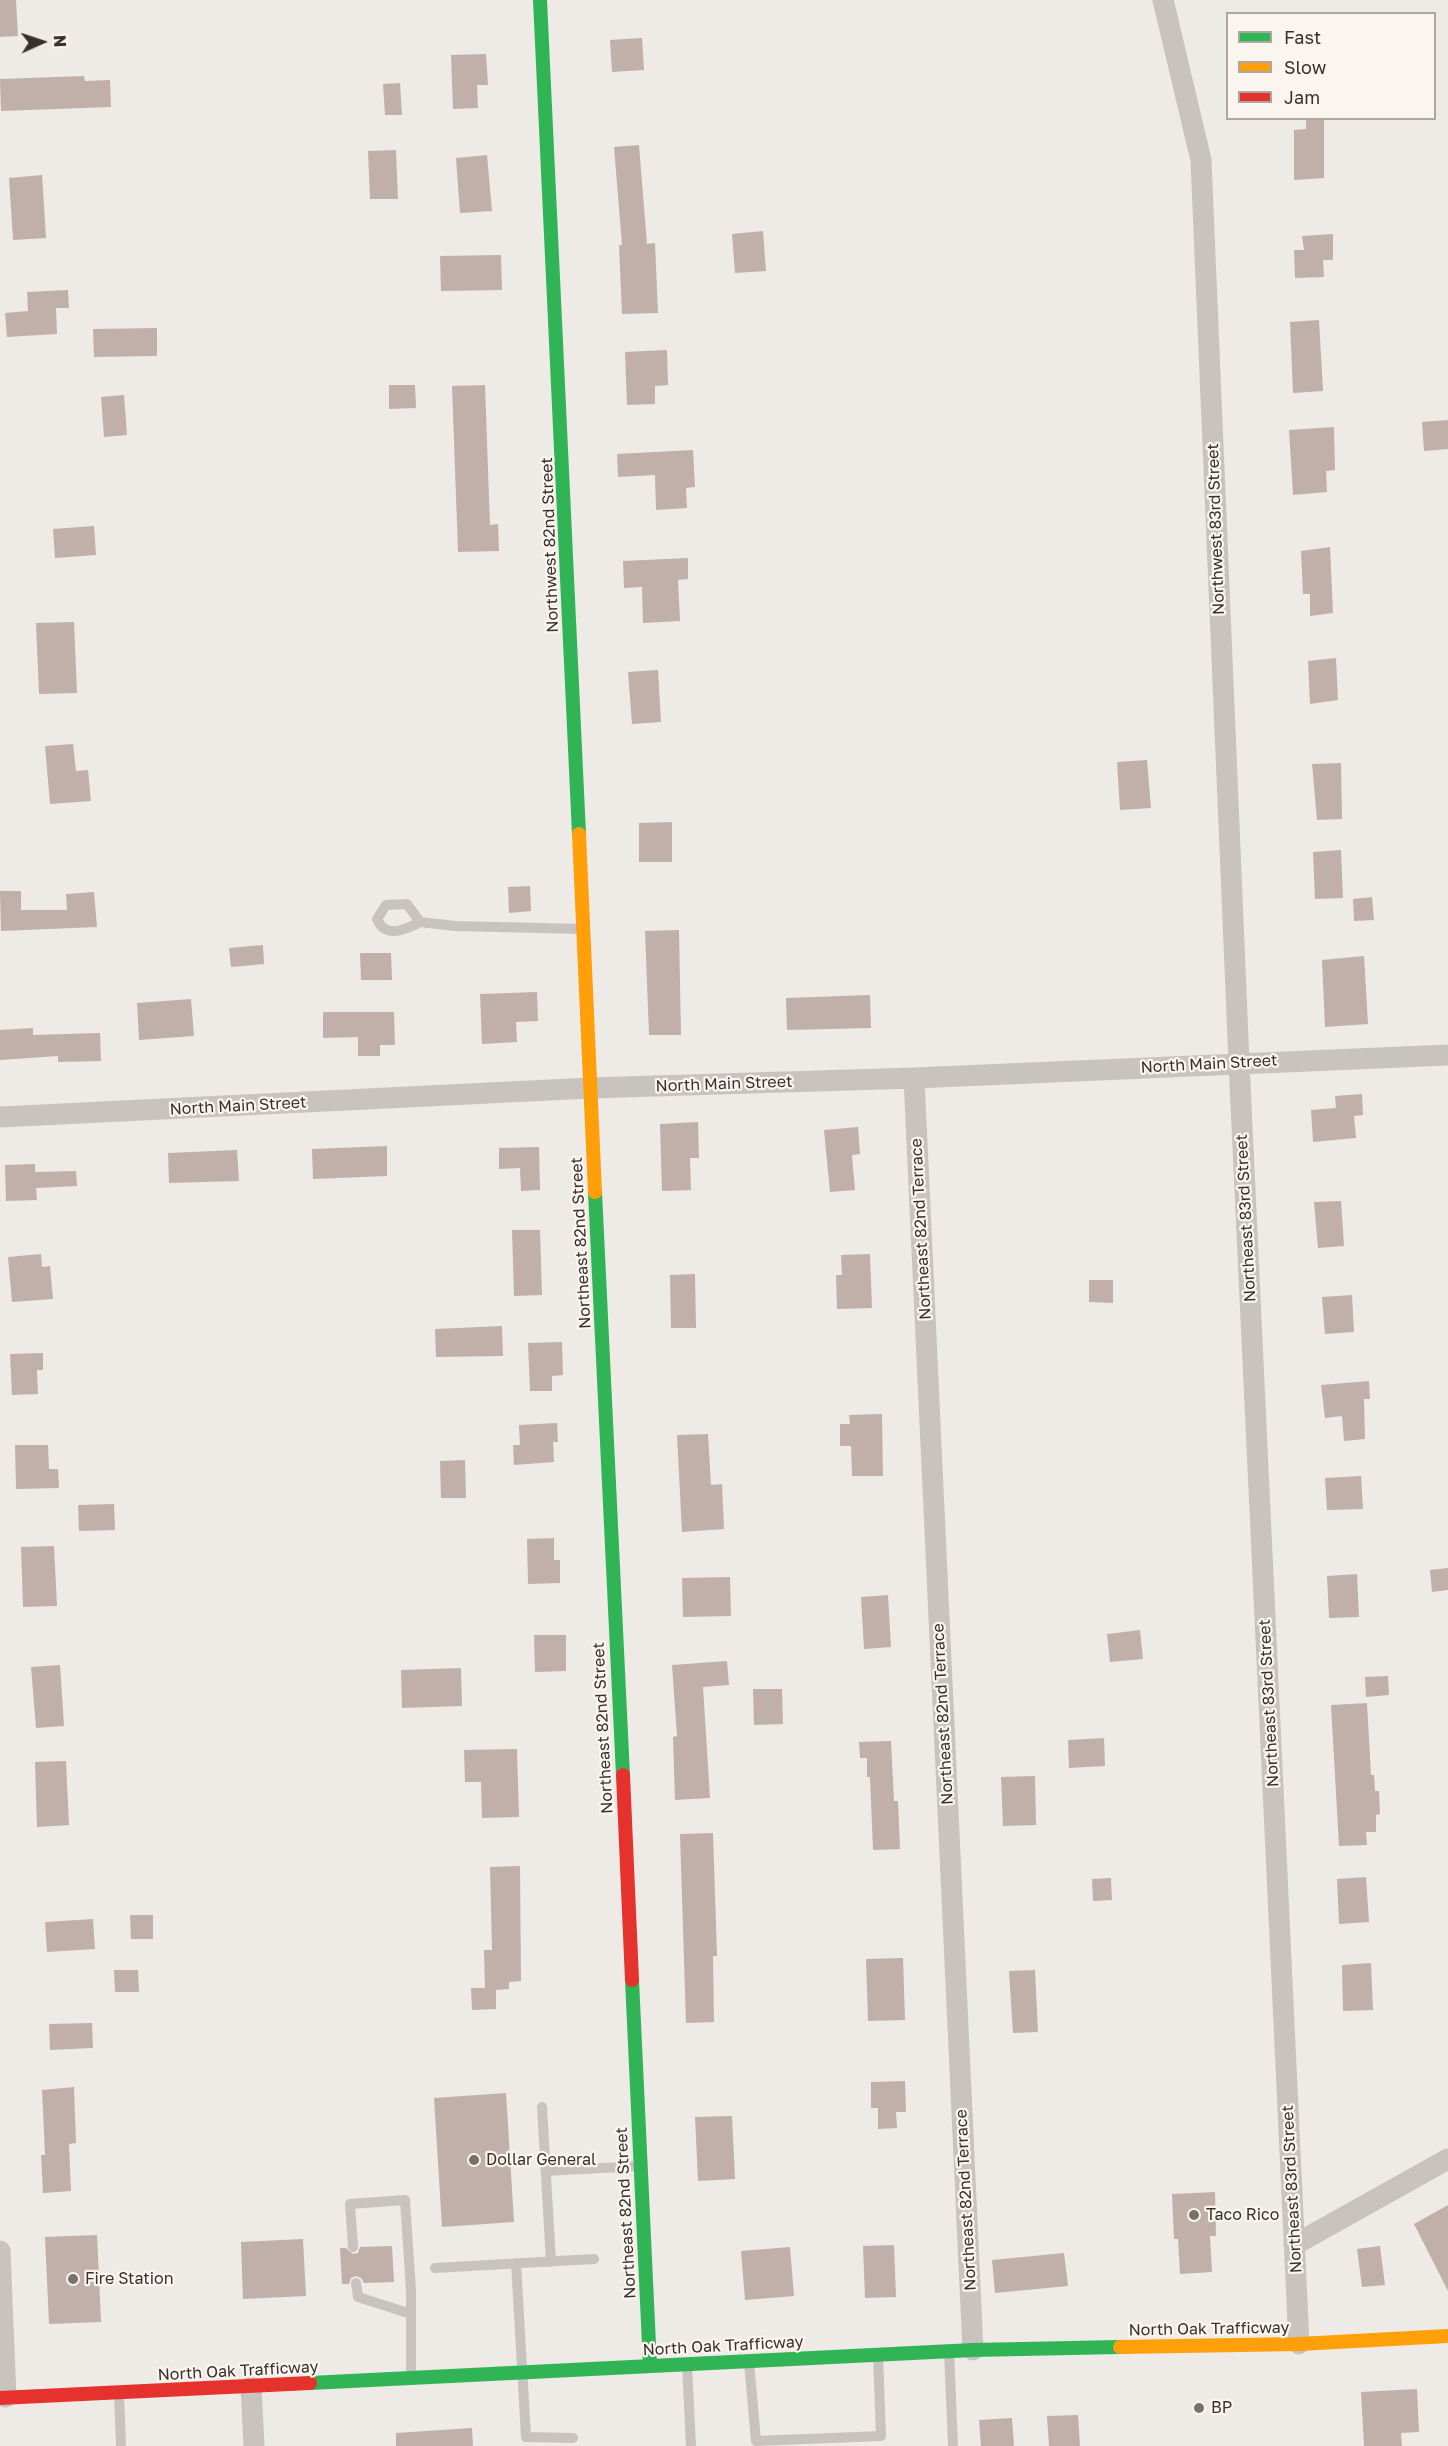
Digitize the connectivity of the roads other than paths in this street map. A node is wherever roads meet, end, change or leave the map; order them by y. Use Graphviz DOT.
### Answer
graph roads {
  1 [pos="540,0"];
  2 [pos="1163,0"];
  3 [pos="420,922"];
  4 [pos="583,929"];
  5 [pos="1448,1055"];
  6 [pos="1239,1062"];
  7 [pos="914,1078"];
  8 [pos="590,1088"];
  9 [pos="0,1117"];
  10 [pos="542,2107"];
  11 [pos="1448,2159"];
  12 [pos="641,2166"];
  13 [pos="546,2171"];
  14 [pos="1294,2245"];
  15 [pos="353,2247"];
  16 [pos="0,2251"];
  17 [pos="594,2259"];
  18 [pos="551,2262"];
  19 [pos="516,2263"];
  20 [pos="435,2268"];
  21 [pos="356,2283"];
  22 [pos="411,2314"];
  23 [pos="1448,2336"];
  24 [pos="1299,2344"];
  25 [pos="973,2350"];
  26 [pos="949,2351"];
  27 [pos="878,2355"];
  28 [pos="749,2361"];
  29 [pos="687,2364"];
  30 [pos="650,2366"];
  31 [pos="521,2373"];
  32 [pos="411,2379"];
  33 [pos="251,2387"];
  34 [pos="119,2393"];
  35 [pos="3,2398"];
  36 [pos="573,2438"];
  37 [pos="838,2442"];
  38 [pos="121,2446"];
  39 [pos="254,2446"];
  40 [pos="690,2446"];
  41 [pos="954,2446"];
  1 -- 4 [label="street, Northwest 82nd Street"];
  2 -- 6 [label="street, Northwest 83rd Street"];
  3 -- 4 [label="lane"];
  4 -- 8 [label="street, Northwest 82nd Street"];
  5 -- 6 [label="street, North Main Street"];
  6 -- 7 [label="street, North Main Street"];
  6 -- 14 [label="street, Northeast 83rd Street"];
  7 -- 8 [label="street, North Main Street"];
  7 -- 25 [label="street, Northeast 82nd Terrace"];
  8 -- 9 [label="street, North Main Street"];
  8 -- 12 [label="street, Northeast 82nd Street"];
  10 -- 13 [label="lane"];
  11 -- 14 [label="street"];
  12 -- 13 [label="lane"];
  12 -- 30 [label="street, Northeast 82nd Street"];
  13 -- 18 [label="lane"];
  14 -- 24 [label="street, Northeast 83rd Street"];
  15 -- 22 [label="lane"];
  16 -- 35 [label="street"];
  17 -- 18 [label="lane"];
  18 -- 19 [label="lane"];
  19 -- 20 [label="lane"];
  19 -- 31 [label="lane"];
  21 -- 22 [label="lane"];
  22 -- 32 [label="lane"];
  23 -- 24 [label="street, North Oak Trafficway"];
  24 -- 25 [label="street, North Oak Trafficway"];
  25 -- 26 [label="street, North Oak Trafficway"];
  26 -- 27 [label="street, North Oak Trafficway"];
  26 -- 41 [label="lane"];
  27 -- 28 [label="street, North Oak Trafficway"];
  27 -- 37 [label="lane"];
  28 -- 29 [label="street, North Oak Trafficway"];
  28 -- 37 [label="lane"];
  29 -- 30 [label="street, North Oak Trafficway"];
  29 -- 40 [label="lane"];
  30 -- 31 [label="street, North Oak Trafficway"];
  31 -- 32 [label="street, North Oak Trafficway"];
  31 -- 36 [label="lane"];
  32 -- 33 [label="street, North Oak Trafficway"];
  33 -- 34 [label="street, North Oak Trafficway"];
  33 -- 39 [label="street"];
  34 -- 35 [label="street, North Oak Trafficway"];
  34 -- 38 [label="lane"];
}
